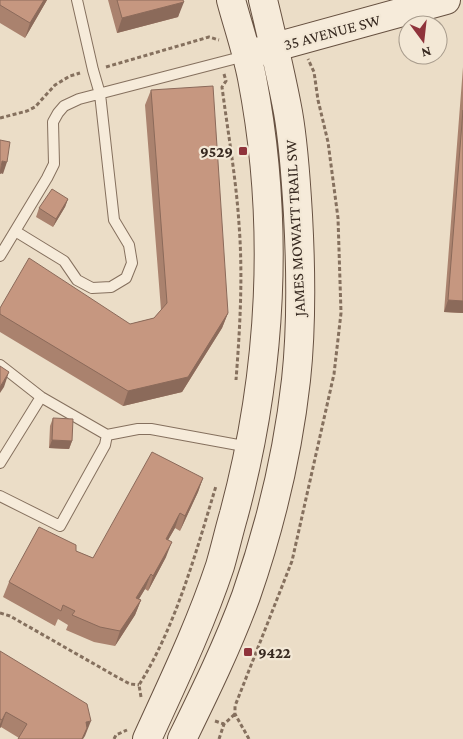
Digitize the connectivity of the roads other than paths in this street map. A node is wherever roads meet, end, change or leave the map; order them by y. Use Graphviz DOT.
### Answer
graph roads {
  1 [pos="77,0"];
  2 [pos="231,0"];
  3 [pos="263,0"];
  4 [pos="446,0"];
  5 [pos="274,48"];
  6 [pos="246,56"];
  7 [pos="100,94"];
  8 [pos="15,232"];
  9 [pos="0,256"];
  10 [pos="0,365"];
  11 [pos="41,397"];
  12 [pos="106,435"];
  13 [pos="250,448"];
  14 [pos="0,463"];
  15 [pos="0,496"];
  16 [pos="142,731"];
  17 [pos="182,739"];
  1 -- 7 [label="lane"];
  2 -- 6 [label="main road, JAMES MOWATT TRAIL SW"];
  3 -- 5 [label="main road, JAMES MOWATT TRAIL SW"];
  4 -- 5 [label="main road, 35 AVENUE SW"];
  5 -- 6 [label="main road, 35 AVENUE SW"];
  5 -- 17 [label="main road, JAMES MOWATT TRAIL SW"];
  6 -- 7 [label="lane"];
  6 -- 13 [label="main road, JAMES MOWATT TRAIL SW"];
  7 -- 8 [label="lane"];
  7 -- 8 [label="lane"];
  8 -- 9 [label="lane"];
  10 -- 11 [label="lane"];
  11 -- 12 [label="lane"];
  11 -- 14 [label="lane"];
  12 -- 13 [label="lane"];
  12 -- 15 [label="lane"];
  13 -- 16 [label="main road, JAMES MOWATT TRAIL SW"];
  16 -- 17 [label="main road"];
}
